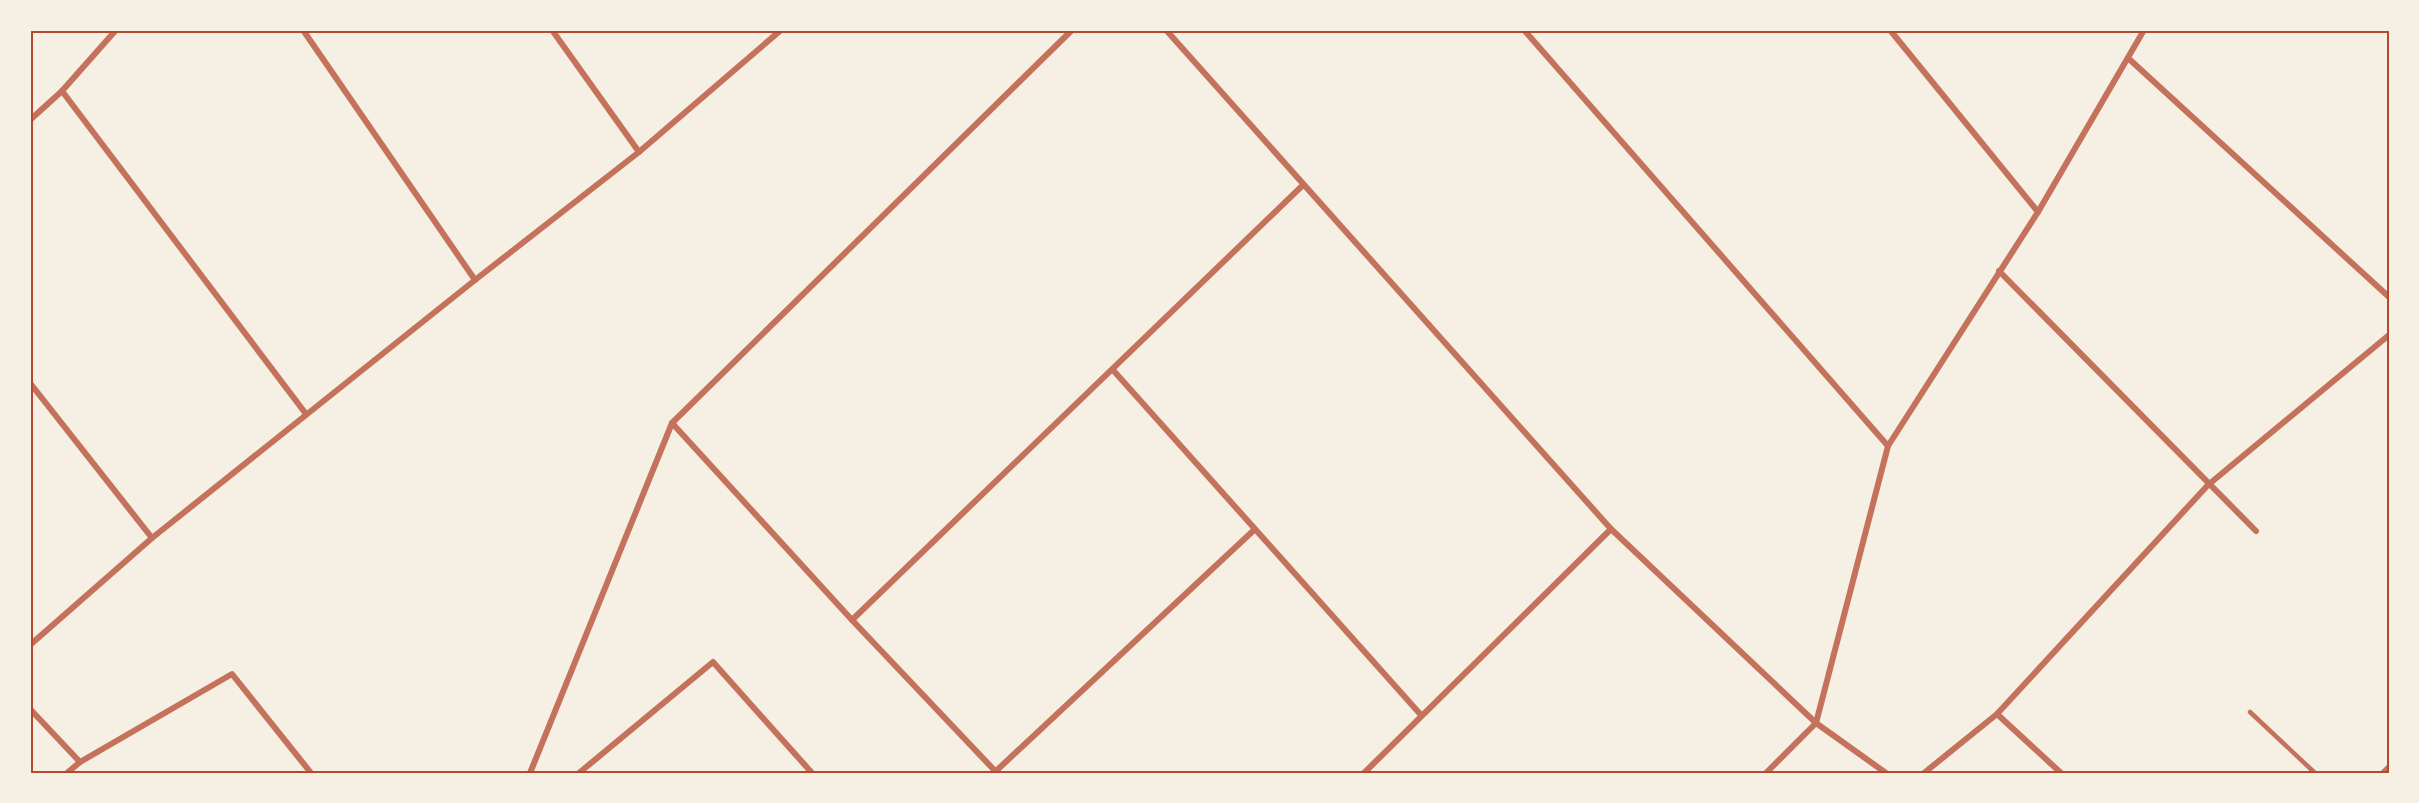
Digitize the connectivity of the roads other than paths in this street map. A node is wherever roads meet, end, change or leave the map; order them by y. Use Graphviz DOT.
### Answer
graph roads {
  1 [pos="116,30"];
  2 [pos="303,30"];
  3 [pos="552,30"];
  4 [pos="781,30"];
  5 [pos="1072,30"];
  6 [pos="1166,30"];
  7 [pos="1524,30"];
  8 [pos="1890,30"];
  9 [pos="2144,30"];
  10 [pos="2128,58"];
  11 [pos="62,91"];
  12 [pos="30,120"];
  13 [pos="639,152"];
  14 [pos="1303,185"];
  15 [pos="2038,212"];
  16 [pos="1999,272"];
  17 [pos="475,279"];
  18 [pos="2389,297"];
  19 [pos="2389,335"];
  20 [pos="1113,370"];
  21 [pos="30,383"];
  22 [pos="306,414"];
  23 [pos="672,423"];
  24 [pos="1888,446"];
  25 [pos="2208,485"];
  26 [pos="1611,529"];
  27 [pos="1254,530"];
  28 [pos="2256,531"];
  29 [pos="152,538"];
  30 [pos="852,620"];
  31 [pos="30,645"];
  32 [pos="30,709"];
  33 [pos="2250,712"];
  34 [pos="1997,714"];
  35 [pos="1421,715"];
  36 [pos="1816,723"];
  37 [pos="80,762"];
  38 [pos="2389,767"];
  39 [pos="996,772"];
  40 [pos="67,773"];
  41 [pos="311,773"];
  42 [pos="530,773"];
  43 [pos="579,773"];
  44 [pos="812,773"];
  45 [pos="1364,773"];
  46 [pos="1766,773"];
  47 [pos="1886,773"];
  48 [pos="1924,773"];
  49 [pos="2061,773"];
  50 [pos="2315,773"];
  51 [pos="2383,773"];
  1 -- 11 [label="street"];
  2 -- 17 [label="street"];
  3 -- 13 [label="street"];
  4 -- 13 [label="street"];
  5 -- 23 [label="street"];
  6 -- 14 [label="street"];
  7 -- 24 [label="street"];
  8 -- 15 [label="street"];
  9 -- 10 [label="street"];
  10 -- 15 [label="street"];
  10 -- 18 [label="street"];
  11 -- 12 [label="street"];
  11 -- 22 [label="street"];
  13 -- 17 [label="street"];
  14 -- 20 [label="street"];
  14 -- 26 [label="street"];
  15 -- 16 [label="street"];
  16 -- 24 [label="street"];
  16 -- 25 [label="street"];
  17 -- 22 [label="street"];
  19 -- 25 [label="street"];
  20 -- 27 [label="street"];
  20 -- 30 [label="street"];
  21 -- 29 [label="street"];
  22 -- 29 [label="street"];
  23 -- 30 [label="street"];
  23 -- 42 [label="street"];
  24 -- 36 [label="street"];
  25 -- 28 [label="street"];
  25 -- 34 [label="street"];
  26 -- 35 [label="street"];
  26 -- 36 [label="street"];
  27 -- 35 [label="street"];
  27 -- 39 [label="street"];
  29 -- 31 [label="street"];
  30 -- 39 [label="street"];
  32 -- 37 [label="street"];
  33 -- 50 [label="lane"];
  34 -- 48 [label="street"];
  34 -- 49 [label="street"];
  35 -- 45 [label="street"];
  36 -- 46 [label="street"];
  36 -- 47 [label="street"];
  37 -- 40 [label="street"];
  37 -- 41 [label="street"];
  38 -- 51 [label="street"];
  43 -- 44 [label="street"];
}
